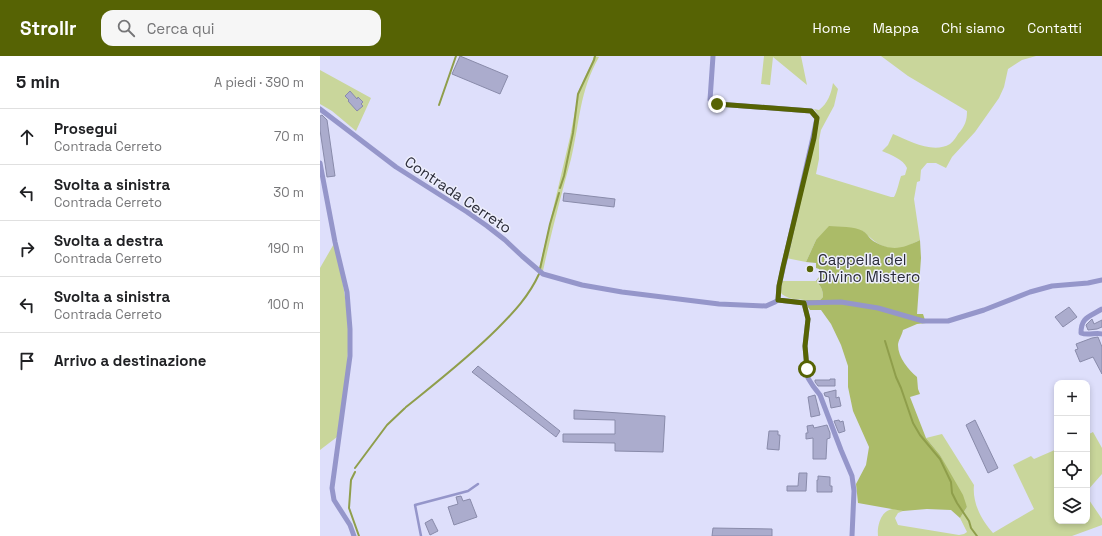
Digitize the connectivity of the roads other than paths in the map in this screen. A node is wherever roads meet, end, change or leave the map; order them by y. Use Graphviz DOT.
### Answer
graph roads {
  1 [pos="713,56"];
  2 [pos="320,109"];
  3 [pos="320,163"];
  4 [pos="1102,280"];
  5 [pos="778,300"];
  6 [pos="804,303"];
  7 [pos="1102,309"];
  8 [pos="1102,334"];
  9 [pos="478,484"];
  10 [pos="354,536"];
  11 [pos="421,536"];
  12 [pos="852,536"];
  1 -- 5 [label="street"];
  2 -- 5 [label="street, Contrada Cerreto"];
  3 -- 10 [label="street"];
  4 -- 6 [label="street, Contrada Cerreto"];
  5 -- 6 [label="street, Contrada Cerreto"];
  6 -- 12 [label="street"];
  7 -- 8 [label="street"];
  9 -- 11 [label="lane"];
}
